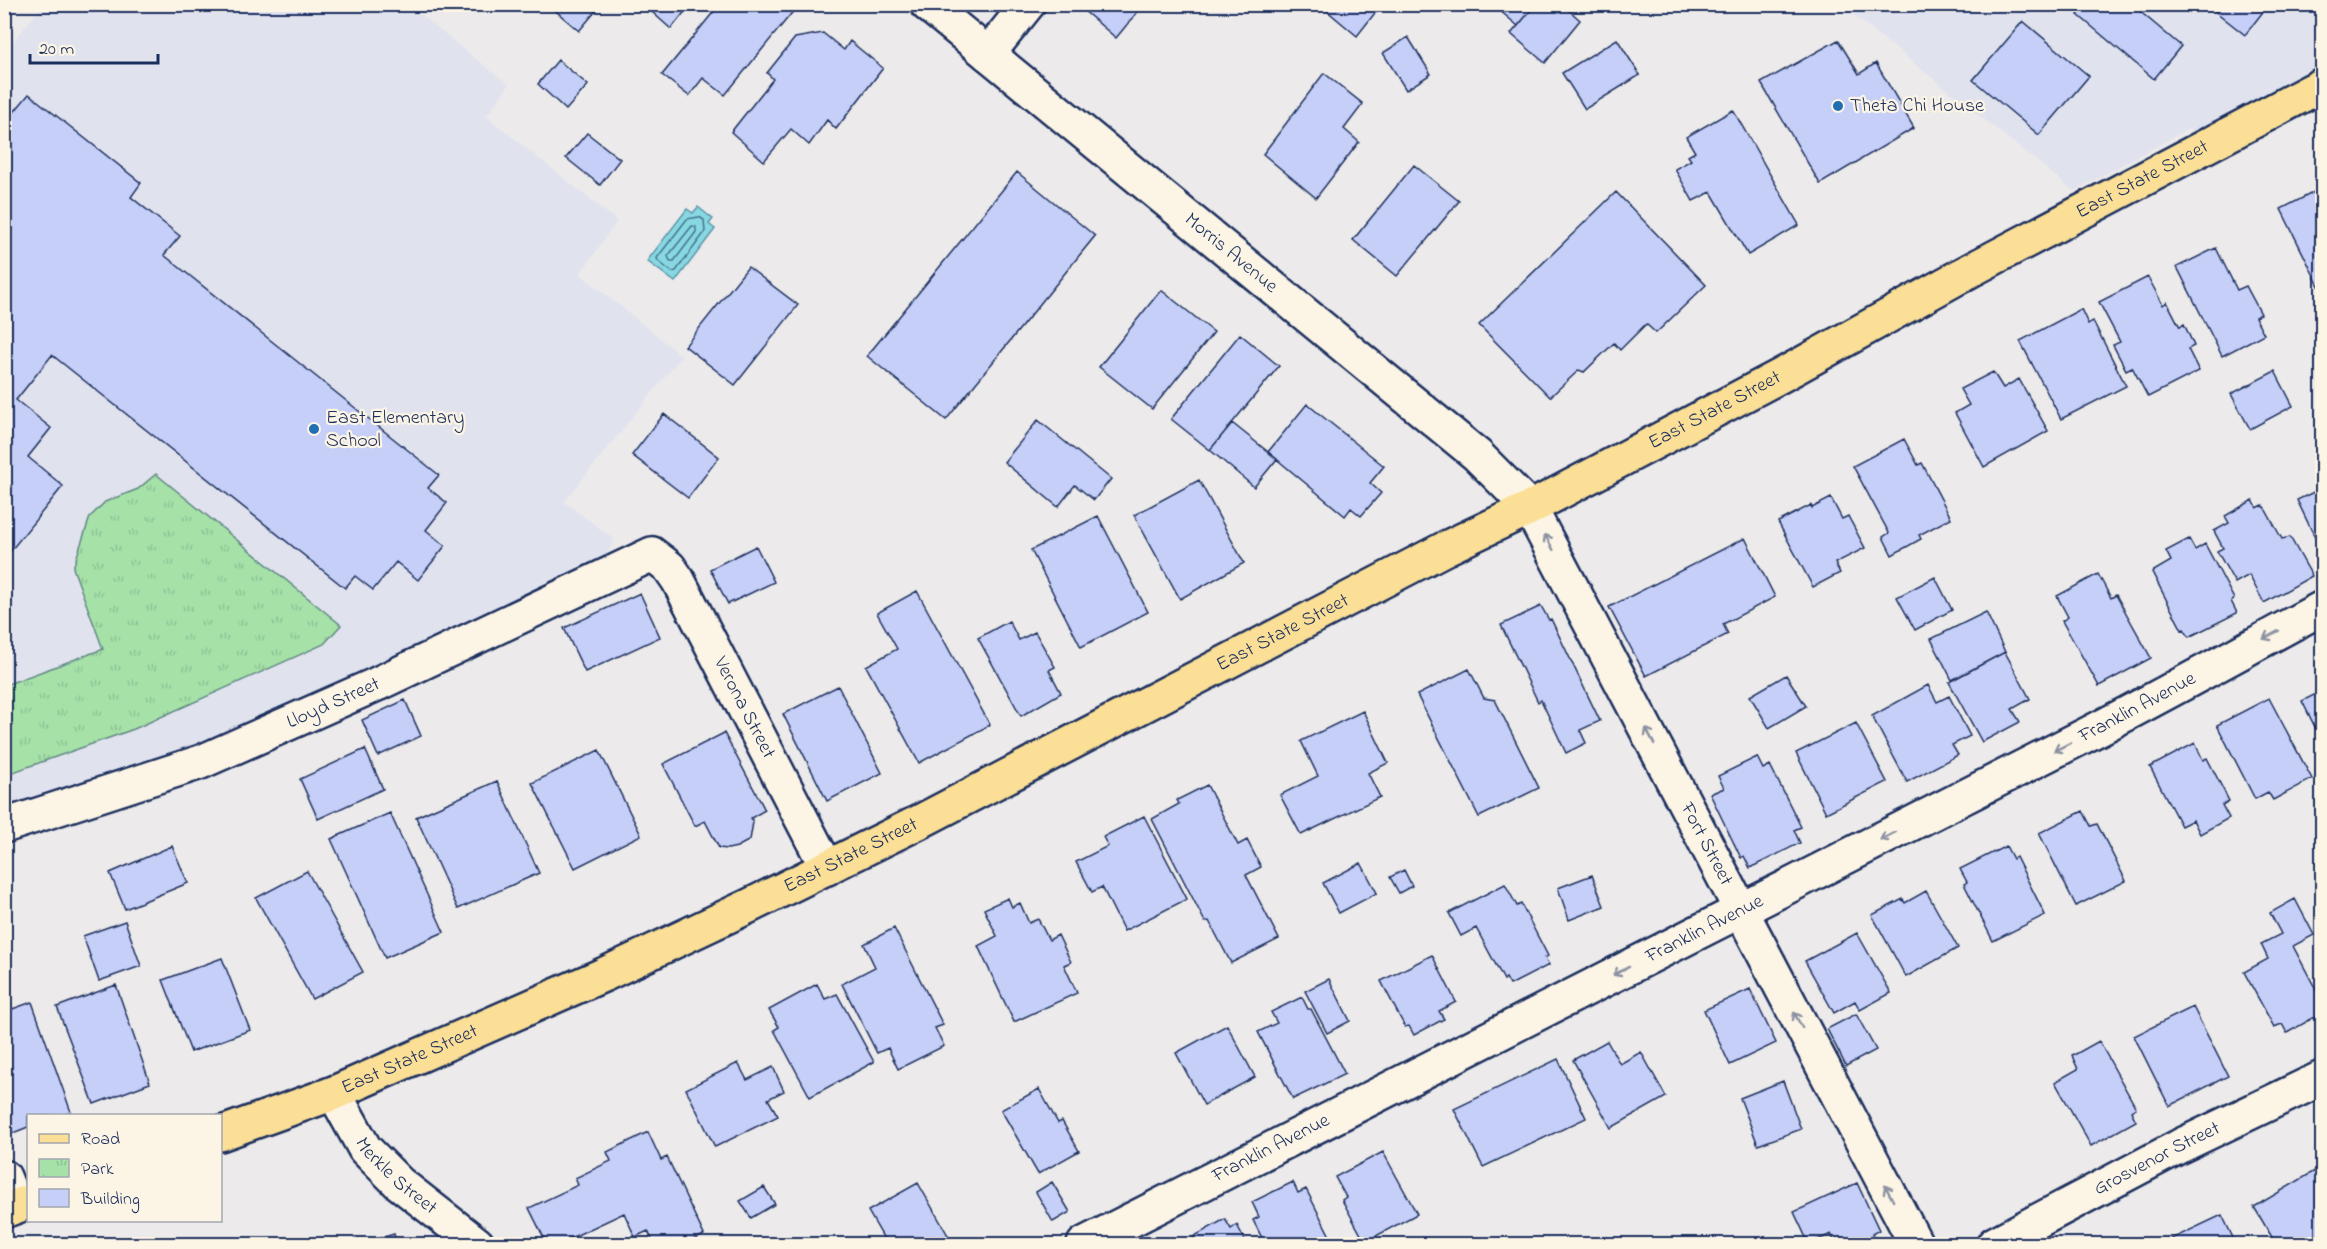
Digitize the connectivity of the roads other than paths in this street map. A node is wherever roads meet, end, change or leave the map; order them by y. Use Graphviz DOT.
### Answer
graph roads {
  1 [pos="927,4"];
  2 [pos="1028,4"];
  3 [pos="988,54"];
  4 [pos="2322,85"];
  5 [pos="1530,507"];
  6 [pos="652,554"];
  7 [pos="2322,608"];
  8 [pos="4,826"];
  9 [pos="827,868"];
  10 [pos="1741,911"];
  11 [pos="2322,1078"];
  12 [pos="334,1093"];
  13 [pos="222,1133"];
  14 [pos="477,1245"];
  15 [pos="1084,1245"];
  16 [pos="1916,1245"];
  17 [pos="1994,1245"];
  1 -- 3 [label="street, Morris Avenue"];
  2 -- 3 [label="street"];
  3 -- 5 [label="street, Morris Avenue"];
  4 -- 5 [label="main road, East State Street"];
  5 -- 9 [label="main road, East State Street"];
  10 -- 5 [label="street, Fort Street, one-way"];
  6 -- 8 [label="street, Lloyd Street"];
  6 -- 9 [label="street, Verona Street"];
  7 -- 10 [label="street, Franklin Avenue, one-way"];
  9 -- 12 [label="main road, East State Street"];
  10 -- 15 [label="street, Franklin Avenue, one-way"];
  16 -- 10 [label="street, Fort Street, one-way"];
  11 -- 17 [label="street, Grosvenor Street"];
  12 -- 13 [label="main road, East State Street"];
  12 -- 14 [label="street, Merkle Street"];
}
